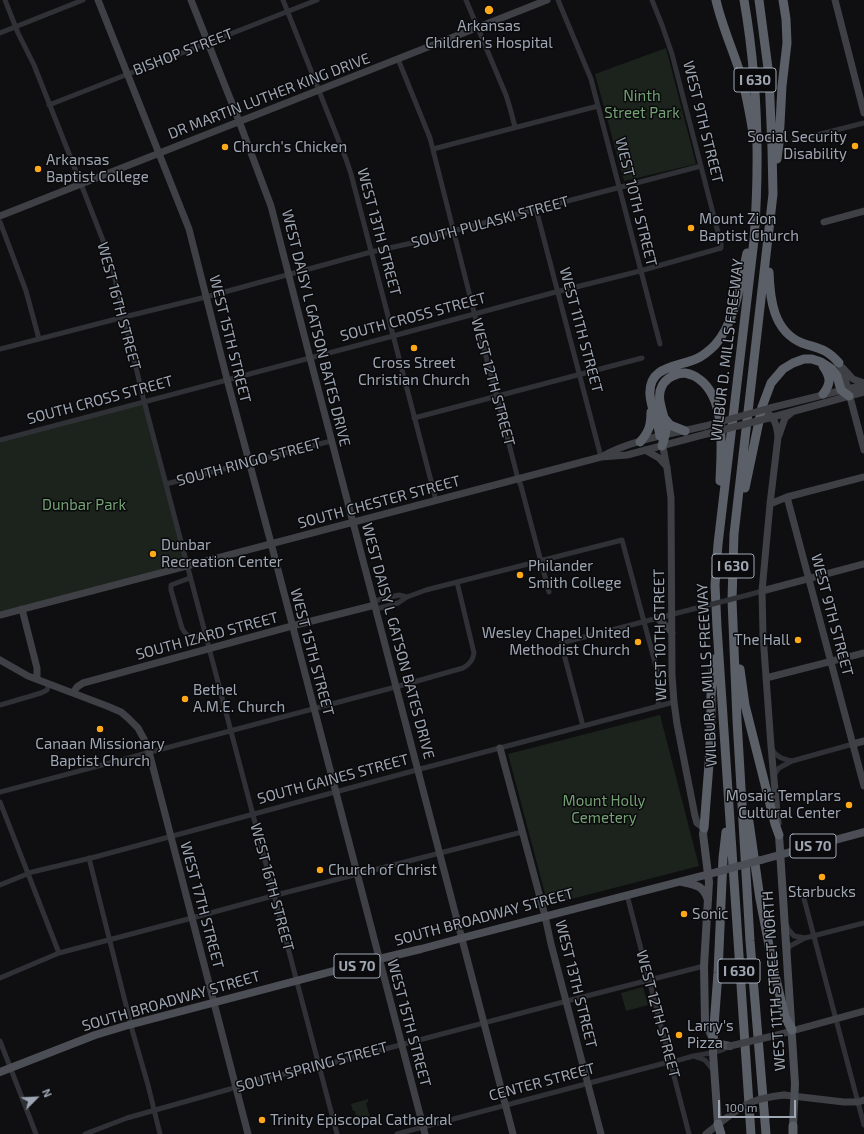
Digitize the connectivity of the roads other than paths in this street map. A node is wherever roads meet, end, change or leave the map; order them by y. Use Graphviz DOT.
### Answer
graph roads {
  1 [pos="5,0"];
  2 [pos="83,0"];
  3 [pos="98,0"];
  4 [pos="191,0"];
  5 [pos="283,0"];
  6 [pos="317,0"];
  7 [pos="466,0"];
  8 [pos="548,0"];
  9 [pos="558,0"];
  10 [pos="652,0"];
  11 [pos="716,0"];
  12 [pos="744,0"];
  13 [pos="759,0"];
  14 [pos="783,0"];
  15 [pos="835,0"];
  16 [pos="287,11"];
  17 [pos="16,27"];
  18 [pos="478,27"];
  19 [pos="0,33"];
  20 [pos="208,43"];
  21 [pos="398,59"];
  22 [pos="127,74"];
  23 [pos="319,90"];
  24 [pos="50,104"];
  25 [pos="598,106"];
  26 [pos="864,113"];
  27 [pos="239,121"];
  28 [pos="864,123"];
  29 [pos="515,127"];
  30 [pos="793,141"];
  31 [pos="433,149"];
  32 [pos="158,154"];
  33 [pos="758,160"];
  34 [pos="701,166"];
  35 [pos="81,184"];
  36 [pos="619,187"];
  37 [pos="773,194"];
  38 [pos="536,209"];
  39 [pos="864,211"];
  40 [pos="0,216"];
  41 [pos="756,216"];
  42 [pos="0,222"];
  43 [pos="824,222"];
  44 [pos="453,231"];
  45 [pos="767,248"];
  46 [pos="718,250"];
  47 [pos="371,252"];
  48 [pos="640,271"];
  49 [pos="288,274"];
  50 [pos="558,292"];
  51 [pos="206,297"];
  52 [pos="474,314"];
  53 [pos="124,316"];
  54 [pos="392,336"];
  55 [pos="39,339"];
  56 [pos="660,344"];
  57 [pos="0,349"];
  58 [pos="310,358"];
  59 [pos="642,358"];
  60 [pos="816,360"];
  61 [pos="839,363"];
  62 [pos="580,375"];
  63 [pos="227,380"];
  64 [pos="864,384"];
  65 [pos="846,392"];
  66 [pos="864,392"];
  67 [pos="823,394"];
  68 [pos="497,397"];
  69 [pos="144,401"];
  70 [pos="651,402"];
  71 [pos="791,412"];
  72 [pos="769,413"];
  73 [pos="414,418"];
  74 [pos="665,419"];
  75 [pos="685,431"];
  76 [pos="778,437"];
  77 [pos="663,439"];
  78 [pos="0,440"];
  79 [pos="331,441"];
  80 [pos="640,442"];
  81 [pos="645,450"];
  82 [pos="864,450"];
  83 [pos="602,457"];
  84 [pos="248,462"];
  85 [pos="667,468"];
  86 [pos="864,476"];
  87 [pos="518,479"];
  88 [pos="166,484"];
  89 [pos="771,490"];
  90 [pos="788,497"];
  91 [pos="436,500"];
  92 [pos="770,504"];
  93 [pos="353,522"];
  94 [pos="734,534"];
  95 [pos="271,543"];
  96 [pos="718,544"];
  97 [pos="540,561"];
  98 [pos="864,564"];
  99 [pos="188,566"];
  100 [pos="763,573"];
  101 [pos="190,578"];
  102 [pos="809,579"];
  103 [pos="457,582"];
  104 [pos="776,588"];
  105 [pos="762,591"];
  106 [pos="549,592"];
  107 [pos="407,596"];
  108 [pos="375,605"];
  109 [pos="22,609"];
  110 [pos="672,614"];
  111 [pos="0,615"];
  112 [pos="657,618"];
  113 [pos="644,622"];
  114 [pos="732,625"];
  115 [pos="292,626"];
  116 [pos="717,627"];
  117 [pos="672,633"];
  118 [pos="205,634"];
  119 [pos="210,648"];
  120 [pos="864,654"];
  121 [pos="0,660"];
  122 [pos="831,662"];
  123 [pos="766,678"];
  124 [pos="37,679"];
  125 [pos="49,684"];
  126 [pos="396,687"];
  127 [pos="73,693"];
  128 [pos="674,702"];
  129 [pos="0,705"];
  130 [pos="658,706"];
  131 [pos="314,709"];
  132 [pos="583,726"];
  133 [pos="231,731"];
  134 [pos="864,741"];
  135 [pos="853,744"];
  136 [pos="771,746"];
  137 [pos="500,748"];
  138 [pos="149,752"];
  139 [pos="739,755"];
  140 [pos="792,761"];
  141 [pos="418,769"];
  142 [pos="774,775"];
  143 [pos="864,786"];
  144 [pos="0,792"];
  145 [pos="335,792"];
  146 [pos="0,802"];
  147 [pos="728,807"];
  148 [pos="253,814"];
  149 [pos="704,828"];
  150 [pos="522,832"];
  151 [pos="864,832"];
  152 [pos="779,835"];
  153 [pos="171,837"];
  154 [pos="440,853"];
  155 [pos="780,855"];
  156 [pos="89,858"];
  157 [pos="28,873"];
  158 [pos="357,874"];
  159 [pos="709,874"];
  160 [pos="679,881"];
  161 [pos="0,885"];
  162 [pos="626,895"];
  163 [pos="804,895"];
  164 [pos="274,896"];
  165 [pos="708,903"];
  166 [pos="545,916"];
  167 [pos="784,916"];
  168 [pos="192,918"];
  169 [pos="864,923"];
  170 [pos="814,936"];
  171 [pos="462,938"];
  172 [pos="805,938"];
  173 [pos="110,940"];
  174 [pos="787,952"];
  175 [pos="59,953"];
  176 [pos="379,959"];
  177 [pos="704,966"];
  178 [pos="0,978"];
  179 [pos="649,980"];
  180 [pos="297,981"];
  181 [pos="567,1001"];
  182 [pos="214,1003"];
  183 [pos="864,1011"];
  184 [pos="836,1018"];
  185 [pos="484,1023"];
  186 [pos="131,1025"];
  187 [pos="792,1030"];
  188 [pos="713,1039"];
  189 [pos="0,1041"];
  190 [pos="402,1044"];
  191 [pos="730,1046"];
  192 [pos="713,1053"];
  193 [pos="693,1056"];
  194 [pos="671,1062"];
  195 [pos="319,1066"];
  196 [pos="10,1068"];
  197 [pos="0,1072"];
  198 [pos="714,1072"];
  199 [pos="588,1083"];
  200 [pos="236,1087"];
  201 [pos="795,1096"];
  202 [pos="861,1101"];
  203 [pos="506,1105"];
  204 [pos="154,1110"];
  205 [pos="722,1121"];
  206 [pos="864,1125"];
  207 [pos="423,1126"];
  208 [pos="795,1131"];
  209 [pos="36,1134"];
  210 [pos="85,1134"];
  211 [pos="160,1134"];
  212 [pos="248,1134"];
  213 [pos="337,1134"];
  214 [pos="396,1134"];
  215 [pos="425,1134"];
  216 [pos="513,1134"];
  217 [pos="602,1134"];
  218 [pos="689,1134"];
  219 [pos="706,1134"];
  220 [pos="720,1134"];
  221 [pos="750,1134"];
  222 [pos="766,1134"];
  1 -- 17 [label="street, WEST 16TH STREET"];
  2 -- 17 [label="street"];
  3 -- 22 [label="street, WEST 15TH STREET"];
  4 -- 20 [label="street, WEST DAISY L GATSON BATES DRIVE"];
  5 -- 16 [label="street, WEST 13TH STREET"];
  6 -- 16 [label="street, BISHOP STREET"];
  7 -- 18 [label="street"];
  8 -- 18 [label="street, DR MARTIN LUTHER KING DRIVE"];
  9 -- 25 [label="street, WEST 10TH STREET"];
  10 -- 34 [label="street, WEST 9TH STREET"];
  11 -- 33 [label="highway"];
  12 -- 33 [label="highway, WILBUR D. MILLS FREEWAY / I 630"];
  13 -- 37 [label="highway, WILBUR D. MILLS FREEWAY / I 630"];
  14 -- 37 [label="highway"];
  15 -- 26 [label="street"];
  16 -- 20 [label="street, BISHOP STREET"];
  16 -- 23 [label="street, WEST 13TH STREET"];
  17 -- 19 [label="street"];
  17 -- 24 [label="street, WEST 16TH STREET"];
  18 -- 21 [label="street, DR MARTIN LUTHER KING DRIVE"];
  18 -- 29 [label="street"];
  20 -- 22 [label="street, BISHOP STREET"];
  20 -- 27 [label="street, WEST DAISY L GATSON BATES DRIVE"];
  21 -- 23 [label="street, DR MARTIN LUTHER KING DRIVE"];
  21 -- 31 [label="street, WEST 12TH STREET"];
  22 -- 24 [label="street, BISHOP STREET"];
  22 -- 32 [label="street, WEST 15TH STREET"];
  23 -- 27 [label="street, DR MARTIN LUTHER KING DRIVE"];
  23 -- 47 [label="street, WEST 13TH STREET"];
  24 -- 35 [label="street, WEST 16TH STREET"];
  25 -- 29 [label="street"];
  25 -- 36 [label="street, WEST 10TH STREET"];
  27 -- 32 [label="street, DR MARTIN LUTHER KING DRIVE"];
  27 -- 49 [label="street, WEST DAISY L GATSON BATES DRIVE"];
  28 -- 30 [label="street"];
  29 -- 31 [label="street"];
  31 -- 44 [label="street, WEST 12TH STREET"];
  32 -- 35 [label="street, DR MARTIN LUTHER KING DRIVE"];
  32 -- 51 [label="street, WEST 15TH STREET"];
  33 -- 41 [label="highway, WILBUR D. MILLS FREEWAY / I 630"];
  34 -- 36 [label="street, SOUTH PULASKI STREET"];
  34 -- 46 [label="street, WEST 9TH STREET"];
  35 -- 40 [label="street, DR MARTIN LUTHER KING DRIVE"];
  35 -- 53 [label="street, WEST 16TH STREET"];
  36 -- 38 [label="street, SOUTH PULASKI STREET"];
  36 -- 48 [label="street, WEST 10TH STREET"];
  37 -- 45 [label="highway, WILBUR D. MILLS FREEWAY / I 630"];
  38 -- 44 [label="street, SOUTH PULASKI STREET"];
  38 -- 50 [label="street, WEST 11TH STREET"];
  39 -- 43 [label="street"];
  41 -- 70 [label="highway"];
  41 -- 96 [label="highway, WILBUR D. MILLS FREEWAY / I 630"];
  42 -- 55 [label="street"];
  44 -- 47 [label="street, SOUTH PULASKI STREET"];
  44 -- 52 [label="street, WEST 12TH STREET"];
  45 -- 61 [label="highway"];
  45 -- 94 [label="highway, WILBUR D. MILLS FREEWAY / I 630"];
  46 -- 48 [label="street, SOUTH CROSS STREET"];
  47 -- 49 [label="street, SOUTH PULASKI STREET"];
  47 -- 54 [label="street, WEST 13TH STREET"];
  48 -- 50 [label="street, SOUTH CROSS STREET"];
  48 -- 56 [label="street, WEST 10TH STREET"];
  49 -- 51 [label="street, SOUTH PULASKI STREET"];
  49 -- 58 [label="street, WEST DAISY L GATSON BATES DRIVE"];
  50 -- 52 [label="street, SOUTH CROSS STREET"];
  50 -- 62 [label="street, WEST 11TH STREET"];
  51 -- 53 [label="street, SOUTH PULASKI STREET"];
  51 -- 63 [label="street, WEST 15TH STREET"];
  52 -- 54 [label="street, SOUTH CROSS STREET"];
  52 -- 68 [label="street, WEST 12TH STREET"];
  53 -- 55 [label="street, SOUTH PULASKI STREET"];
  53 -- 69 [label="street, WEST 16TH STREET"];
  54 -- 58 [label="street, SOUTH CROSS STREET"];
  54 -- 73 [label="street, WEST 13TH STREET"];
  55 -- 57 [label="street, SOUTH PULASKI STREET"];
  58 -- 63 [label="street, SOUTH CROSS STREET"];
  58 -- 79 [label="street, WEST DAISY L GATSON BATES DRIVE"];
  59 -- 62 [label="street"];
  60 -- 65 [label="highway"];
  60 -- 67 [label="highway"];
  60 -- 94 [label="highway"];
  61 -- 64 [label="street"];
  61 -- 65 [label="street"];
  62 -- 68 [label="street"];
  62 -- 83 [label="street, WEST 11TH STREET"];
  63 -- 69 [label="street, SOUTH CROSS STREET"];
  63 -- 84 [label="street, WEST 15TH STREET"];
  64 -- 65 [label="street, SOUTH CHESTER STREET"];
  65 -- 66 [label="street, SOUTH CHESTER STREET"];
  65 -- 67 [label="street, SOUTH CHESTER STREET"];
  65 -- 71 [label="street, SOUTH CHESTER STREET"];
  65 -- 82 [label="street"];
  67 -- 72 [label="street, SOUTH CHESTER STREET"];
  68 -- 73 [label="street"];
  68 -- 87 [label="street, WEST 12TH STREET"];
  69 -- 78 [label="street, SOUTH CROSS STREET"];
  69 -- 88 [label="street, WEST 16TH STREET"];
  70 -- 77 [label="highway"];
  70 -- 80 [label="highway"];
  71 -- 72 [label="street, SOUTH CHESTER STREET"];
  71 -- 76 [label="street"];
  72 -- 75 [label="street, SOUTH CHESTER STREET, bridge"];
  72 -- 76 [label="street"];
  72 -- 77 [label="street, SOUTH CHESTER STREET, bridge"];
  73 -- 91 [label="street, WEST 13TH STREET"];
  74 -- 75 [label="highway"];
  74 -- 77 [label="highway"];
  74 -- 96 [label="highway"];
  75 -- 77 [label="street, SOUTH CHESTER STREET"];
  76 -- 89 [label="street"];
  77 -- 80 [label="street, SOUTH CHESTER STREET"];
  77 -- 81 [label="street, SOUTH CHESTER STREET"];
  77 -- 85 [label="street, WEST 10TH STREET"];
  79 -- 84 [label="street, SOUTH RINGO STREET"];
  79 -- 93 [label="street, WEST DAISY L GATSON BATES DRIVE"];
  80 -- 83 [label="street, SOUTH CHESTER STREET"];
  81 -- 83 [label="street, SOUTH CHESTER STREET"];
  81 -- 85 [label="street"];
  83 -- 87 [label="street, SOUTH CHESTER STREET"];
  84 -- 88 [label="street, SOUTH RINGO STREET"];
  84 -- 95 [label="street, WEST 15TH STREET"];
  85 -- 110 [label="street, WEST 10TH STREET"];
  86 -- 90 [label="street"];
  87 -- 91 [label="street, SOUTH CHESTER STREET"];
  87 -- 97 [label="street, WEST 12TH STREET"];
  88 -- 99 [label="street, WEST 16TH STREET"];
  89 -- 90 [label="street"];
  89 -- 92 [label="street"];
  90 -- 92 [label="street"];
  90 -- 102 [label="street, WEST 9TH STREET"];
  91 -- 93 [label="street, SOUTH CHESTER STREET"];
  92 -- 100 [label="street"];
  93 -- 95 [label="street, SOUTH CHESTER STREET"];
  93 -- 108 [label="street, WEST DAISY L GATSON BATES DRIVE"];
  94 -- 114 [label="highway, WILBUR D. MILLS FREEWAY / I 630"];
  95 -- 99 [label="street, SOUTH CHESTER STREET"];
  95 -- 115 [label="street, WEST 15TH STREET"];
  96 -- 116 [label="highway, WILBUR D. MILLS FREEWAY / I 630"];
  97 -- 103 [label="street, SOUTH IZARD STREET"];
  97 -- 106 [label="street, WEST 12TH STREET"];
  97 -- 113 [label="street, SOUTH IZARD STREET"];
  98 -- 102 [label="street"];
  99 -- 101 [label="street, WEST 16TH STREET"];
  99 -- 109 [label="street, SOUTH CHESTER STREET"];
  100 -- 104 [label="street"];
  100 -- 105 [label="street"];
  101 -- 118 [label="street, WEST 16TH STREET"];
  101 -- 118 [label="street"];
  102 -- 104 [label="street"];
  102 -- 122 [label="street, WEST 9TH STREET"];
  103 -- 107 [label="street, SOUTH IZARD STREET"];
  103 -- 126 [label="street"];
  104 -- 105 [label="street"];
  105 -- 110 [label="street, bridge"];
  105 -- 123 [label="street"];
  107 -- 108 [label="street, SOUTH IZARD STREET"];
  107 -- 108 [label="street, SOUTH IZARD STREET"];
  108 -- 115 [label="street, SOUTH IZARD STREET"];
  108 -- 126 [label="street, WEST DAISY L GATSON BATES DRIVE"];
  109 -- 111 [label="street, SOUTH CHESTER STREET"];
  109 -- 124 [label="street"];
  110 -- 112 [label="street"];
  110 -- 117 [label="street, WEST 10TH STREET"];
  112 -- 113 [label="street"];
  112 -- 117 [label="street"];
  113 -- 130 [label="street"];
  113 -- 132 [label="street"];
  114 -- 139 [label="highway, WILBUR D. MILLS FREEWAY / I 630"];
  114 -- 152 [label="highway"];
  115 -- 119 [label="street, SOUTH IZARD STREET"];
  115 -- 131 [label="street, WEST 15TH STREET"];
  116 -- 147 [label="highway, WILBUR D. MILLS FREEWAY / I 630"];
  116 -- 149 [label="highway"];
  117 -- 128 [label="street, WEST 10TH STREET"];
  118 -- 119 [label="street, WEST 16TH STREET"];
  119 -- 127 [label="street, SOUTH IZARD STREET"];
  119 -- 133 [label="street, WEST 16TH STREET"];
  120 -- 122 [label="street"];
  121 -- 124 [label="street, WEST 17TH STREET"];
  122 -- 123 [label="street"];
  122 -- 135 [label="street, WEST 9TH STREET"];
  123 -- 136 [label="street"];
  124 -- 125 [label="street, WEST 17TH STREET"];
  125 -- 127 [label="street, WEST 17TH STREET"];
  125 -- 129 [label="street"];
  126 -- 131 [label="street"];
  126 -- 141 [label="street, WEST DAISY L GATSON BATES DRIVE"];
  127 -- 138 [label="street, WEST 17TH STREET"];
  128 -- 130 [label="street, SOUTH GAINES STREET"];
  128 -- 149 [label="street, WEST 10TH STREET"];
  130 -- 132 [label="street, SOUTH GAINES STREET"];
  131 -- 133 [label="street"];
  131 -- 145 [label="street, WEST 15TH STREET"];
  132 -- 137 [label="street, SOUTH GAINES STREET"];
  133 -- 138 [label="street"];
  133 -- 148 [label="street, WEST 16TH STREET"];
  134 -- 135 [label="street"];
  135 -- 140 [label="street"];
  135 -- 143 [label="street, WEST 9TH STREET"];
  136 -- 140 [label="street"];
  136 -- 142 [label="street"];
  137 -- 141 [label="street, SOUTH GAINES STREET"];
  137 -- 150 [label="street, WEST 13TH STREET"];
  138 -- 144 [label="street"];
  138 -- 153 [label="street, WEST 17TH STREET"];
  139 -- 187 [label="highway"];
  139 -- 222 [label="highway, WILBUR D. MILLS FREEWAY / I 630"];
  140 -- 142 [label="street"];
  141 -- 145 [label="street, SOUTH GAINES STREET"];
  141 -- 154 [label="street, WEST DAISY L GATSON BATES DRIVE"];
  142 -- 152 [label="street"];
  145 -- 148 [label="street, SOUTH GAINES STREET"];
  145 -- 158 [label="street, WEST 15TH STREET"];
  146 -- 157 [label="street"];
  147 -- 188 [label="highway"];
  147 -- 221 [label="highway, WILBUR D. MILLS FREEWAY / I 630"];
  148 -- 153 [label="street, SOUTH GAINES STREET"];
  148 -- 164 [label="street, WEST 16TH STREET"];
  149 -- 159 [label="main road"];
  150 -- 154 [label="street"];
  150 -- 166 [label="street, WEST 13TH STREET"];
  151 -- 155 [label="main road, SOUTH BROADWAY STREET / US 70"];
  152 -- 155 [label="main road, WEST 11TH STREET NORTH"];
  153 -- 156 [label="street, SOUTH GAINES STREET"];
  153 -- 168 [label="street, WEST 17TH STREET"];
  154 -- 158 [label="street"];
  154 -- 171 [label="street, WEST DAISY L GATSON BATES DRIVE"];
  155 -- 159 [label="main road, SOUTH BROADWAY STREET / US 70, bridge"];
  155 -- 167 [label="main road, WEST 11TH STREET NORTH"];
  156 -- 157 [label="street, SOUTH GAINES STREET"];
  156 -- 173 [label="street"];
  157 -- 161 [label="street, SOUTH GAINES STREET"];
  157 -- 175 [label="street"];
  158 -- 164 [label="street"];
  158 -- 176 [label="street, WEST 15TH STREET"];
  159 -- 160 [label="main road, SOUTH BROADWAY STREET / US 70"];
  159 -- 165 [label="main road"];
  160 -- 162 [label="main road, SOUTH BROADWAY STREET / US 70"];
  160 -- 165 [label="main road"];
  162 -- 166 [label="main road, SOUTH BROADWAY STREET / US 70"];
  162 -- 179 [label="street, WEST 12TH STREET"];
  163 -- 170 [label="street"];
  164 -- 168 [label="street"];
  164 -- 180 [label="street, WEST 16TH STREET"];
  165 -- 177 [label="main road"];
  166 -- 171 [label="main road, SOUTH BROADWAY STREET / US 70"];
  166 -- 181 [label="street, WEST 13TH STREET"];
  167 -- 172 [label="street"];
  167 -- 174 [label="main road, WEST 11TH STREET NORTH"];
  168 -- 173 [label="street"];
  168 -- 182 [label="street, WEST 17TH STREET"];
  169 -- 170 [label="street"];
  170 -- 172 [label="street"];
  170 -- 184 [label="street"];
  171 -- 176 [label="main road, SOUTH BROADWAY STREET / US 70"];
  171 -- 185 [label="street, WEST DAISY L GATSON BATES DRIVE"];
  172 -- 174 [label="street"];
  173 -- 175 [label="street"];
  173 -- 186 [label="street"];
  174 -- 187 [label="main road, WEST 11TH STREET NORTH"];
  175 -- 178 [label="street"];
  176 -- 180 [label="main road, SOUTH BROADWAY STREET / US 70"];
  176 -- 190 [label="street, WEST 15TH STREET"];
  177 -- 179 [label="street, SOUTH SPRING STREET"];
  177 -- 188 [label="main road"];
  179 -- 181 [label="street, SOUTH SPRING STREET"];
  179 -- 194 [label="street, WEST 12TH STREET"];
  180 -- 182 [label="main road, SOUTH BROADWAY STREET / US 70"];
  180 -- 195 [label="street, WEST 16TH STREET"];
  181 -- 185 [label="street, SOUTH SPRING STREET"];
  181 -- 199 [label="street, WEST 13TH STREET"];
  182 -- 186 [label="main road, SOUTH BROADWAY STREET / US 70"];
  182 -- 200 [label="street, WEST 17TH STREET"];
  183 -- 184 [label="street, CENTER STREET"];
  184 -- 187 [label="street, CENTER STREET"];
  184 -- 202 [label="street"];
  185 -- 190 [label="street, SOUTH SPRING STREET"];
  185 -- 203 [label="street, WEST DAISY L GATSON BATES DRIVE"];
  186 -- 196 [label="main road, SOUTH BROADWAY STREET / US 70"];
  186 -- 204 [label="street"];
  187 -- 191 [label="street, CENTER STREET, bridge"];
  187 -- 201 [label="main road, WEST 11TH STREET NORTH"];
  188 -- 191 [label="main road"];
  188 -- 192 [label="main road"];
  189 -- 196 [label="street"];
  190 -- 195 [label="street, SOUTH SPRING STREET"];
  190 -- 207 [label="street, WEST 15TH STREET"];
  191 -- 192 [label="street, CENTER STREET"];
  192 -- 193 [label="street, CENTER STREET"];
  192 -- 198 [label="main road"];
  193 -- 194 [label="street, CENTER STREET"];
  193 -- 198 [label="street"];
  194 -- 199 [label="street, CENTER STREET"];
  194 -- 218 [label="street, WEST 12TH STREET"];
  195 -- 200 [label="street, SOUTH SPRING STREET"];
  195 -- 213 [label="street, WEST 16TH STREET"];
  196 -- 197 [label="main road, SOUTH BROADWAY STREET / US 70"];
  196 -- 209 [label="street"];
  198 -- 205 [label="main road"];
  199 -- 203 [label="street, CENTER STREET"];
  199 -- 217 [label="street, WEST 13TH STREET"];
  200 -- 204 [label="street, SOUTH SPRING STREET"];
  200 -- 212 [label="street, WEST 17TH STREET"];
  201 -- 202 [label="street"];
  201 -- 205 [label="street, bridge"];
  201 -- 208 [label="main road, WEST 11TH STREET NORTH"];
  202 -- 206 [label="street"];
  203 -- 207 [label="street, CENTER STREET"];
  203 -- 216 [label="street, WEST DAISY L GATSON BATES DRIVE"];
  204 -- 210 [label="street, SOUTH SPRING STREET"];
  204 -- 211 [label="street"];
  205 -- 219 [label="street"];
  205 -- 220 [label="highway"];
  207 -- 214 [label="street, CENTER STREET"];
  207 -- 215 [label="street, WEST 15TH STREET"];
}
